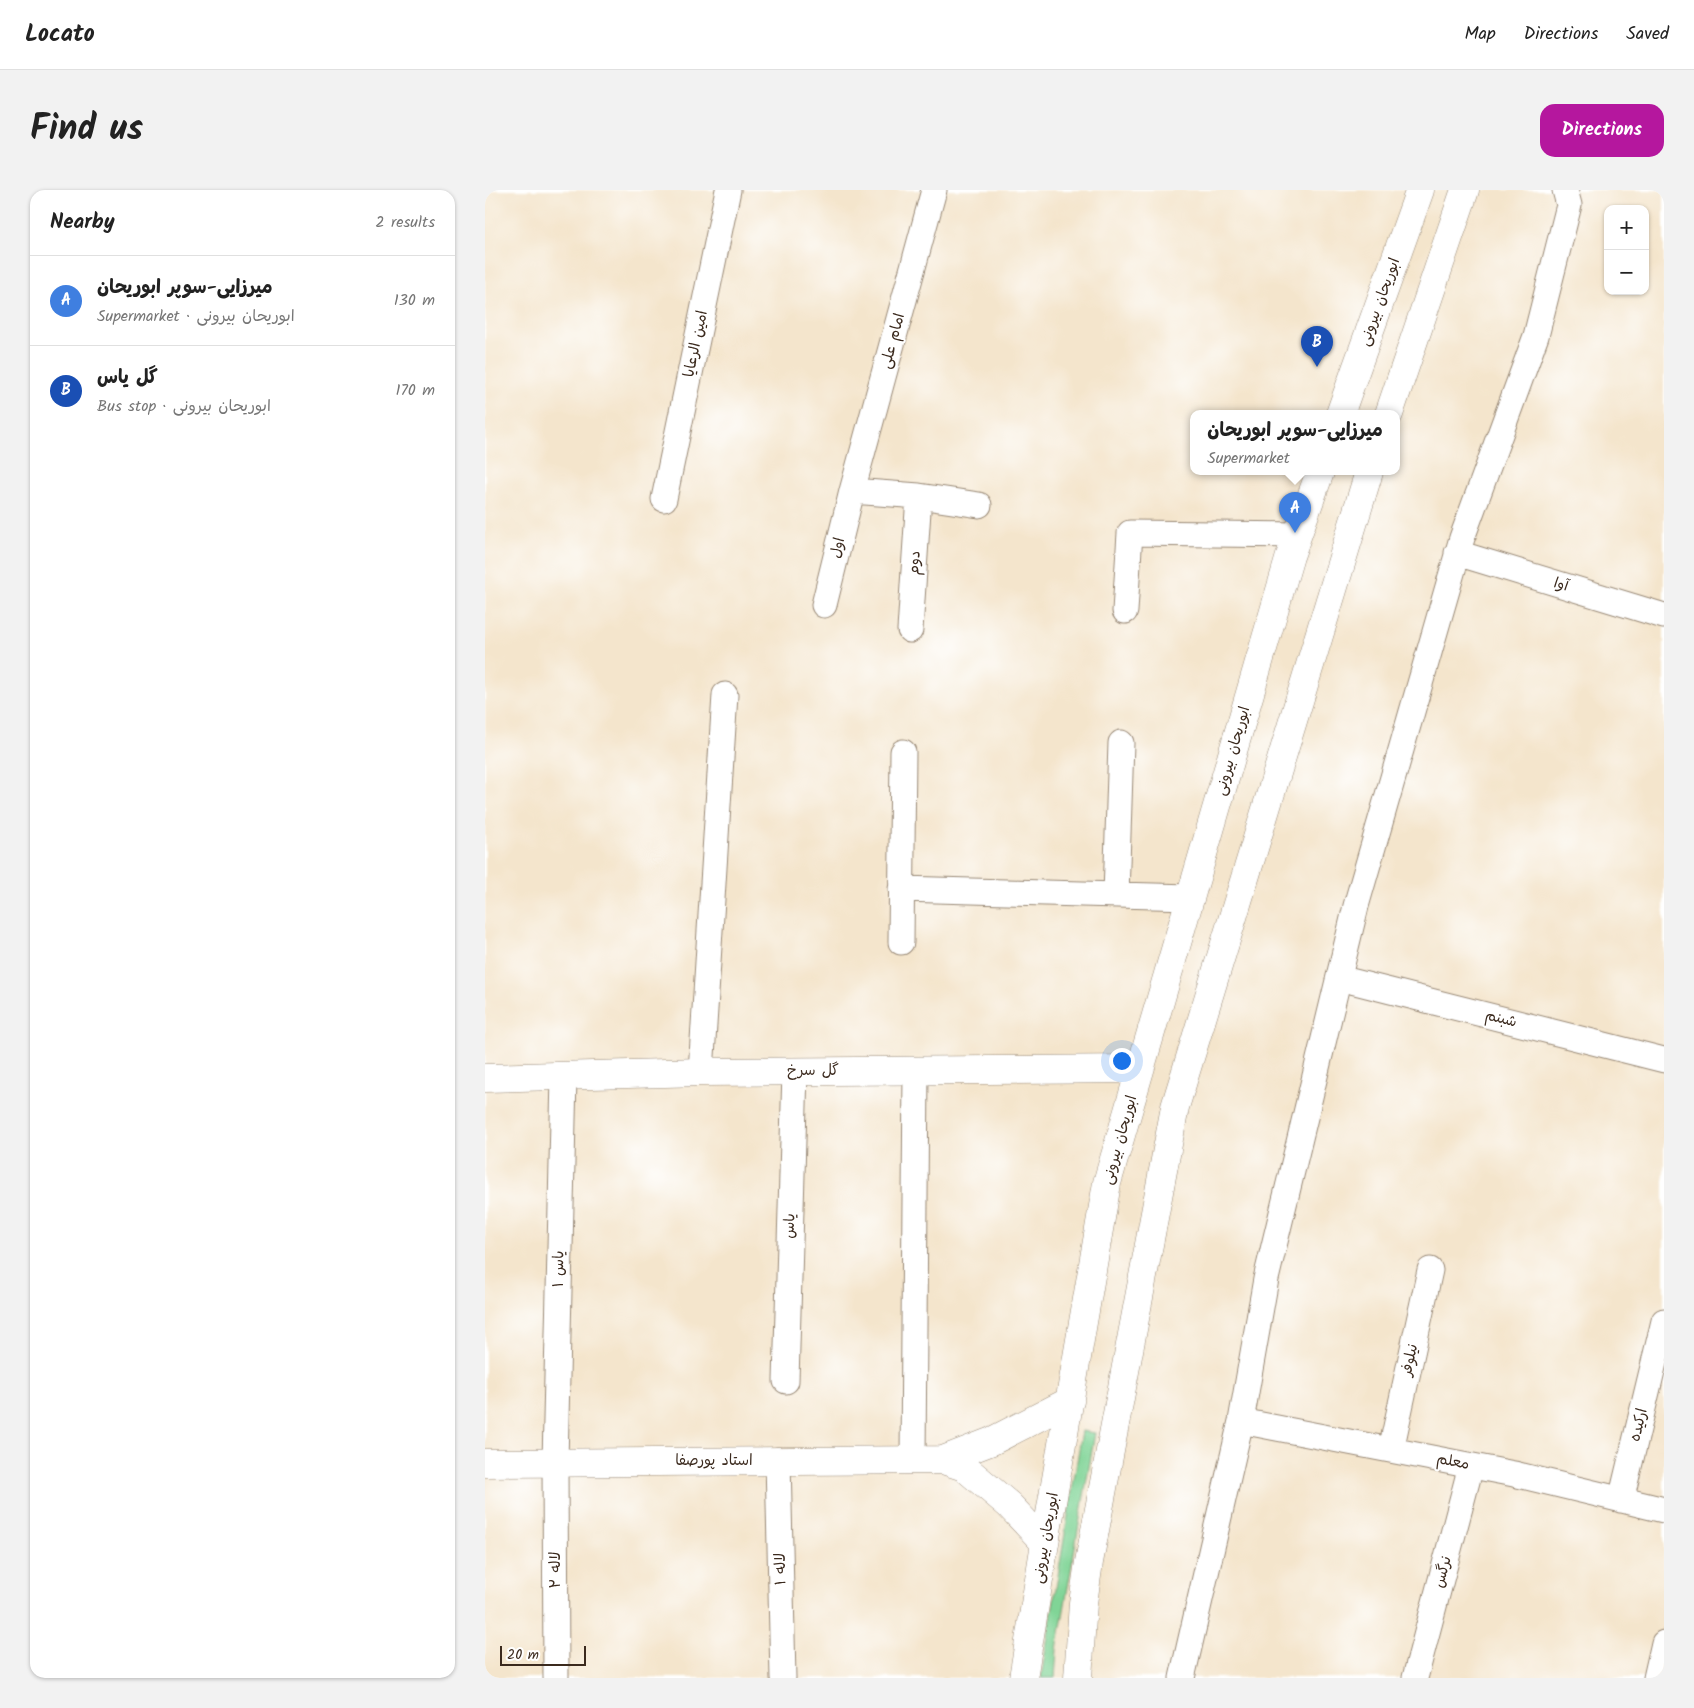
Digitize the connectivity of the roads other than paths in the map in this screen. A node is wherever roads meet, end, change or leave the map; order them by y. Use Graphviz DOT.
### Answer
graph roads {
  1 [pos="728,190"];
  2 [pos="934,190"];
  3 [pos="1420,190"];
  4 [pos="1465,190"];
  5 [pos="1565,190"];
  6 [pos="1341,410"];
  7 [pos="1390,410"];
  8 [pos="1319,475"];
  9 [pos="1368,475"];
  10 [pos="852,491"];
  11 [pos="919,496"];
  12 [pos="664,499"];
  13 [pos="979,506"];
  14 [pos="1297,535"];
  15 [pos="1457,553"];
  16 [pos="824,605"];
  17 [pos="1125,611"];
  18 [pos="1664,616"];
  19 [pos="911,630"];
  20 [pos="725,695"];
  21 [pos="1121,743"];
  22 [pos="903,752"];
  23 [pos="901,889"];
  24 [pos="1116,895"];
  25 [pos="1190,898"];
  26 [pos="901,942"];
  27 [pos="1339,978"];
  28 [pos="1664,1060"];
  29 [pos="1141,1069"];
  30 [pos="917,1070"];
  31 [pos="795,1071"];
  32 [pos="701,1072"];
  33 [pos="563,1077"];
  34 [pos="485,1078"];
  35 [pos="1430,1270"];
  36 [pos="1664,1321"];
  37 [pos="786,1381"];
  38 [pos="1070,1401"];
  39 [pos="1241,1421"];
  40 [pos="1391,1450"];
  41 [pos="913,1459"];
  42 [pos="778,1460"];
  43 [pos="943,1460"];
  44 [pos="555,1462"];
  45 [pos="485,1463"];
  46 [pos="1471,1466"];
  47 [pos="1621,1500"];
  48 [pos="1664,1510"];
  49 [pos="1045,1543"];
  50 [pos="1664,1643"];
  51 [pos="556,1678"];
  52 [pos="783,1678"];
  53 [pos="1023,1678"];
  54 [pos="1078,1678"];
  55 [pos="1182,1678"];
  56 [pos="1415,1678"];
  57 [pos="1657,1678"];
  1 -- 12 [label="street, امین الرعایا"];
  2 -- 10 [label="street, امام علی"];
  3 -- 6 [label="main road, ابوریحان بیرونی"];
  4 -- 7 [label="main road"];
  5 -- 15 [label="street"];
  8 -- 14 [label="main road, ابوریحان بیرونی"];
  9 -- 54 [label="main road"];
  10 -- 11 [label="street"];
  10 -- 16 [label="street, اول"];
  11 -- 13 [label="street"];
  11 -- 19 [label="street, دوم"];
  14 -- 17 [label="street"];
  14 -- 25 [label="main road, ابوریحان بیرونی"];
  15 -- 18 [label="street, آوا"];
  15 -- 27 [label="street"];
  20 -- 32 [label="street"];
  21 -- 24 [label="street"];
  22 -- 23 [label="street"];
  23 -- 24 [label="street"];
  23 -- 26 [label="street"];
  24 -- 25 [label="street"];
  25 -- 29 [label="main road, ابوریحان بیرونی"];
  27 -- 28 [label="street, شبنم"];
  27 -- 39 [label="street"];
  29 -- 30 [label="main road, گل سرخ"];
  29 -- 38 [label="main road, ابوریحان بیرونی"];
  30 -- 31 [label="main road, گل سرخ"];
  30 -- 41 [label="street"];
  31 -- 32 [label="main road, گل سرخ"];
  31 -- 37 [label="street, یاس"];
  32 -- 33 [label="main road, گل سرخ"];
  33 -- 34 [label="main road, گل سرخ"];
  33 -- 44 [label="street, یاس ۱"];
  35 -- 40 [label="street, نیلوفر"];
  36 -- 47 [label="street, ارکیده"];
  38 -- 43 [label="main road"];
  38 -- 49 [label="main road, ابوریحان بیرونی"];
  39 -- 40 [label="street, معلم"];
  39 -- 55 [label="street"];
  40 -- 46 [label="street, معلم"];
  41 -- 42 [label="main road, استاد پورصفا"];
  41 -- 43 [label="main road, استاد پورصفا"];
  42 -- 44 [label="main road, استاد پورصفا"];
  42 -- 52 [label="street, لاله ۱"];
  43 -- 49 [label="main road"];
  44 -- 45 [label="main road, استاد پورصفا"];
  44 -- 51 [label="street, لاله ۲"];
  46 -- 47 [label="street, معلم"];
  46 -- 56 [label="street, نرگس"];
  47 -- 48 [label="street, معلم"];
  49 -- 53 [label="main road, ابوریحان بیرونی"];
  50 -- 57 [label="street"];
}
